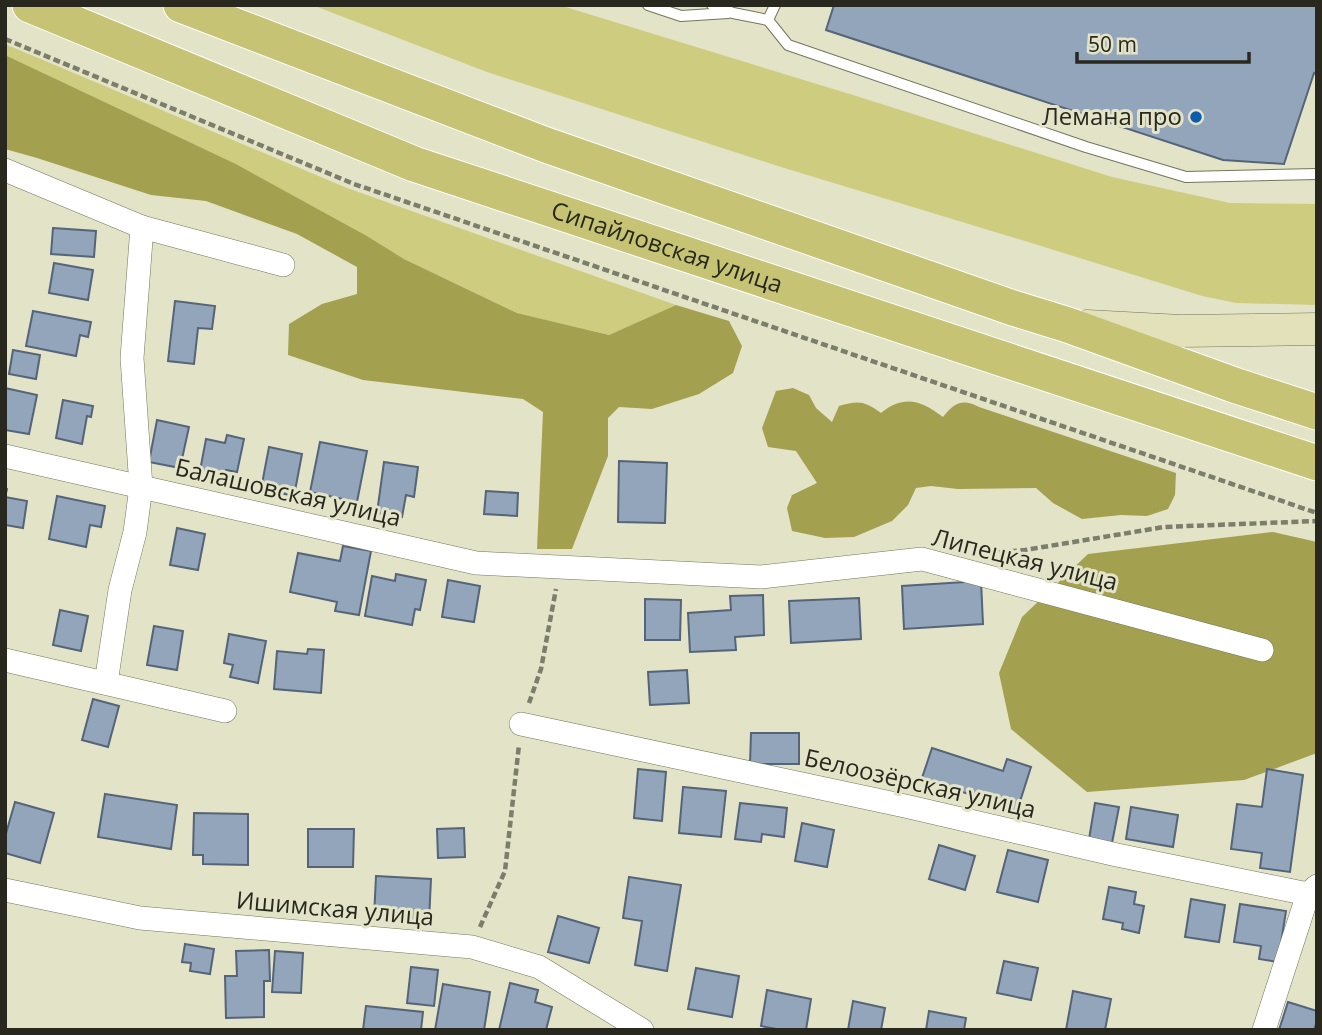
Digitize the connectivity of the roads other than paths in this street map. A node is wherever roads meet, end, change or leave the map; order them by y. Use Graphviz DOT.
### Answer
graph roads {
  1 [pos="30,5"];
  2 [pos="181,5"];
  3 [pos="648,5"];
  4 [pos="712,5"];
  5 [pos="775,5"];
  6 [pos="733,13"];
  7 [pos="768,20"];
  8 [pos="5,170"];
  9 [pos="1317,174"];
  10 [pos="142,227"];
  11 [pos="283,265"];
  12 [pos="1068,325"];
  13 [pos="1317,329"];
  14 [pos="1317,412"];
  15 [pos="5,456"];
  16 [pos="1317,463"];
  17 [pos="141,487"];
  18 [pos="561,567"];
  19 [pos="1262,650"];
  20 [pos="5,660"];
  21 [pos="106,683"];
  22 [pos="225,711"];
  23 [pos="522,724"];
  24 [pos="5,890"];
  25 [pos="1312,890"];
  26 [pos="642,1030"];
  27 [pos="1264,1030"];
  1 -- 16 [label="main road, Сипайловская улица"];
  2 -- 12 [label="main road"];
  3 -- 6 [label="lane"];
  4 -- 6 [label="lane"];
  5 -- 7 [label="lane"];
  6 -- 7 [label="lane"];
  7 -- 9 [label="lane"];
  8 -- 10 [label="street"];
  10 -- 11 [label="street"];
  10 -- 17 [label="street"];
  12 -- 13 [label="main road"];
  12 -- 14 [label="main road"];
  15 -- 17 [label="street, Балашовская улица"];
  17 -- 18 [label="street, Балашовская улица"];
  17 -- 21 [label="street"];
  18 -- 19 [label="street, Липецкая улица"];
  20 -- 21 [label="street"];
  21 -- 22 [label="street"];
  23 -- 25 [label="street, Белоозёрская улица"];
  24 -- 26 [label="street, Ишимская улица"];
  25 -- 27 [label="street"];
}
